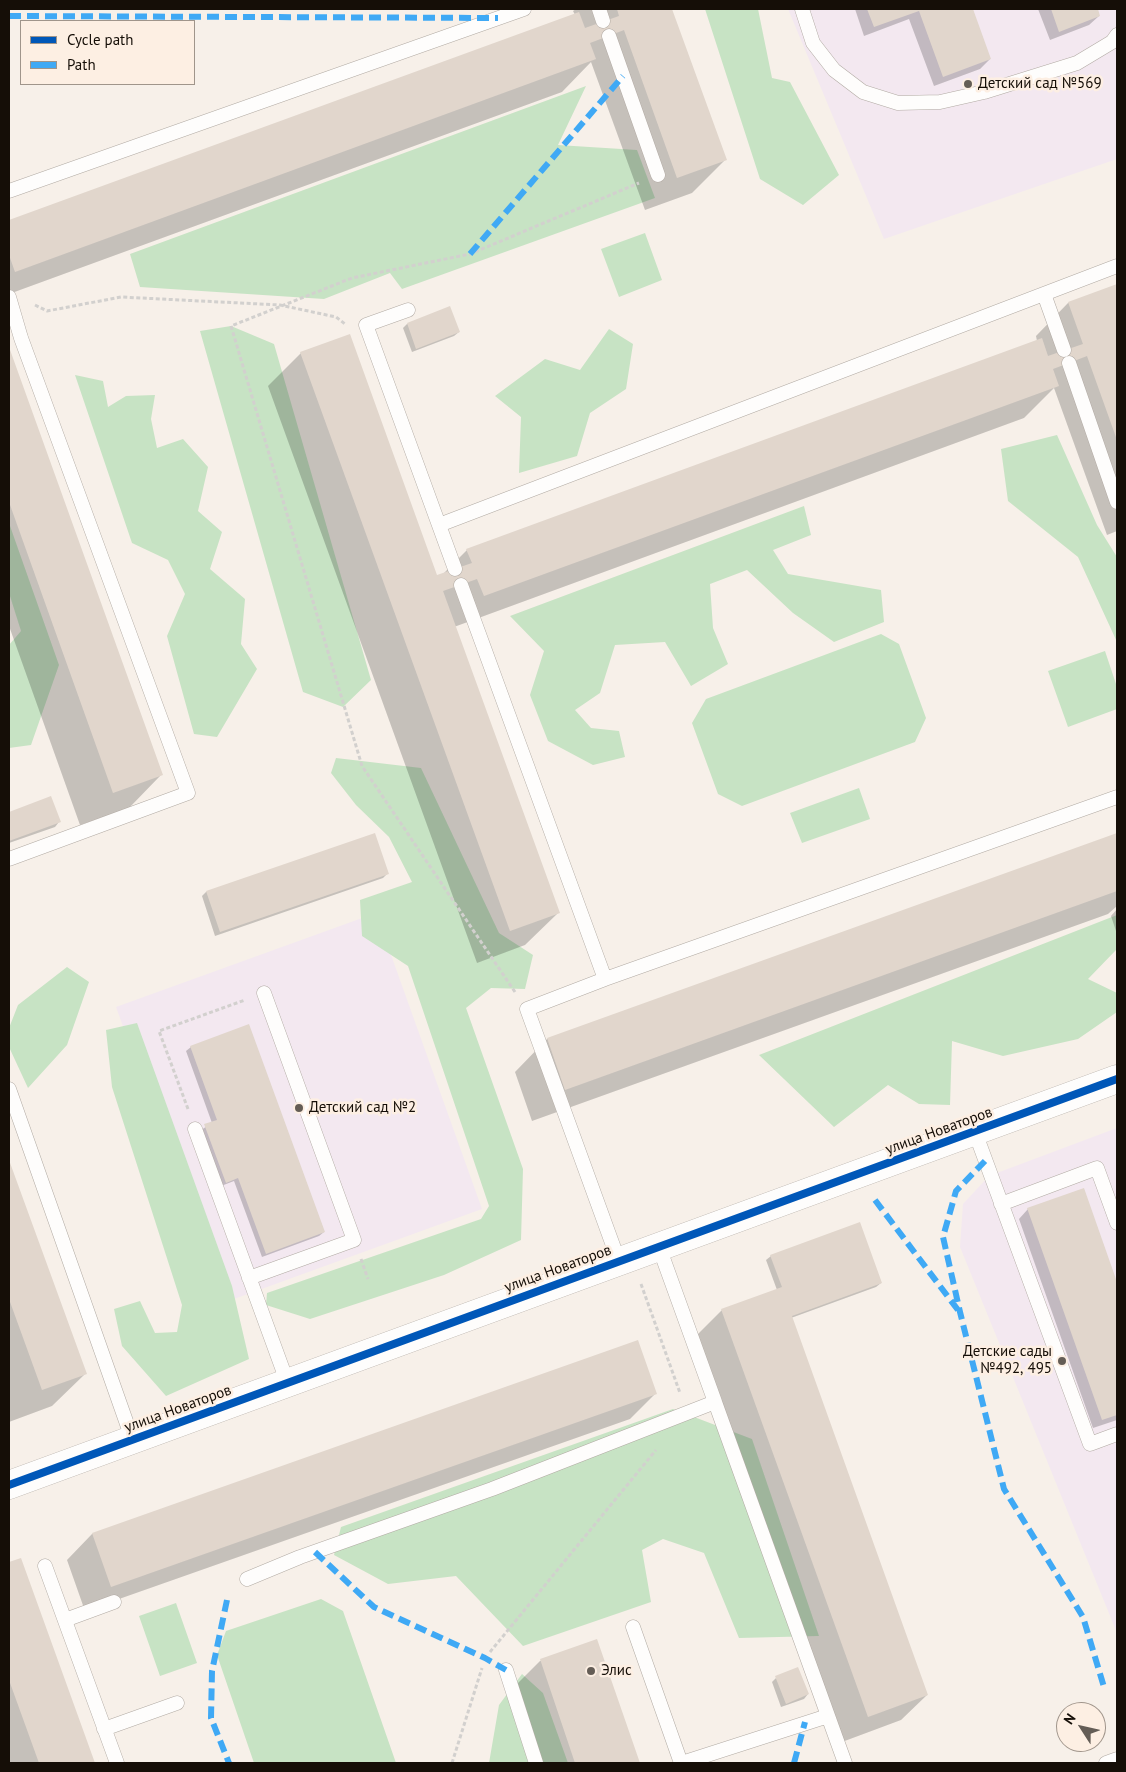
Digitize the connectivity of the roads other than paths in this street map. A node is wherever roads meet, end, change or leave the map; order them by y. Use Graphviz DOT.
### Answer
graph roads {
  1 [pos="524,9"];
  2 [pos="802,9"];
  3 [pos="1117,35"];
  4 [pos="609,36"];
  5 [pos="658,175"];
  6 [pos="9,191"];
  7 [pos="1117,266"];
  8 [pos="1044,294"];
  9 [pos="9,297"];
  10 [pos="408,310"];
  11 [pos="1117,502"];
  12 [pos="439,525"];
  13 [pos="455,569"];
  14 [pos="461,585"];
  15 [pos="1117,796"];
  16 [pos="9,859"];
  17 [pos="605,979"];
  18 [pos="264,993"];
  19 [pos="1117,1079"];
  20 [pos="9,1089"];
  21 [pos="195,1129"];
  22 [pos="975,1132"];
  23 [pos="1001,1204"];
  24 [pos="1117,1223"];
  25 [pos="659,1247"];
  26 [pos="619,1262"];
  27 [pos="250,1278"];
  28 [pos="288,1384"];
  29 [pos="715,1402"];
  30 [pos="1117,1434"];
  31 [pos="133,1441"];
  32 [pos="9,1486"];
  33 [pos="45,1566"];
  34 [pos="247,1579"];
  35 [pos="114,1602"];
  36 [pos="65,1620"];
  37 [pos="633,1627"];
  38 [pos="506,1670"];
  39 [pos="177,1703"];
  40 [pos="828,1716"];
  41 [pos="104,1729"];
  42 [pos="1117,1759"];
  43 [pos="117,1763"];
  44 [pos="536,1763"];
  45 [pos="681,1763"];
  46 [pos="845,1763"];
  47 [pos="1106,1763"];
  1 -- 6 [label="lane"];
  2 -- 3 [label="lane"];
  4 -- 5 [label="lane"];
  7 -- 8 [label="lane"];
  8 -- 11 [label="lane"];
  8 -- 12 [label="lane"];
  9 -- 16 [label="lane"];
  10 -- 12 [label="lane"];
  12 -- 13 [label="lane"];
  14 -- 17 [label="lane"];
  15 -- 17 [label="lane"];
  17 -- 26 [label="lane"];
  18 -- 27 [label="lane"];
  19 -- 22 [label="street, улица Новаторов"];
  20 -- 31 [label="lane"];
  21 -- 27 [label="lane"];
  22 -- 23 [label="lane"];
  22 -- 25 [label="street, улица Новаторов"];
  23 -- 24 [label="lane"];
  23 -- 30 [label="lane"];
  25 -- 26 [label="street, улица Новаторов"];
  25 -- 29 [label="lane"];
  26 -- 28 [label="street, улица Новаторов"];
  27 -- 28 [label="lane"];
  28 -- 31 [label="street, улица Новаторов"];
  29 -- 34 [label="lane"];
  29 -- 40 [label="lane"];
  31 -- 32 [label="street, улица Новаторов"];
  33 -- 36 [label="lane"];
  35 -- 36 [label="lane"];
  36 -- 41 [label="lane"];
  37 -- 45 [label="lane"];
  38 -- 44 [label="lane"];
  39 -- 41 [label="lane"];
  40 -- 45 [label="lane"];
  40 -- 46 [label="lane"];
  41 -- 43 [label="lane"];
  42 -- 47 [label="lane"];
}
